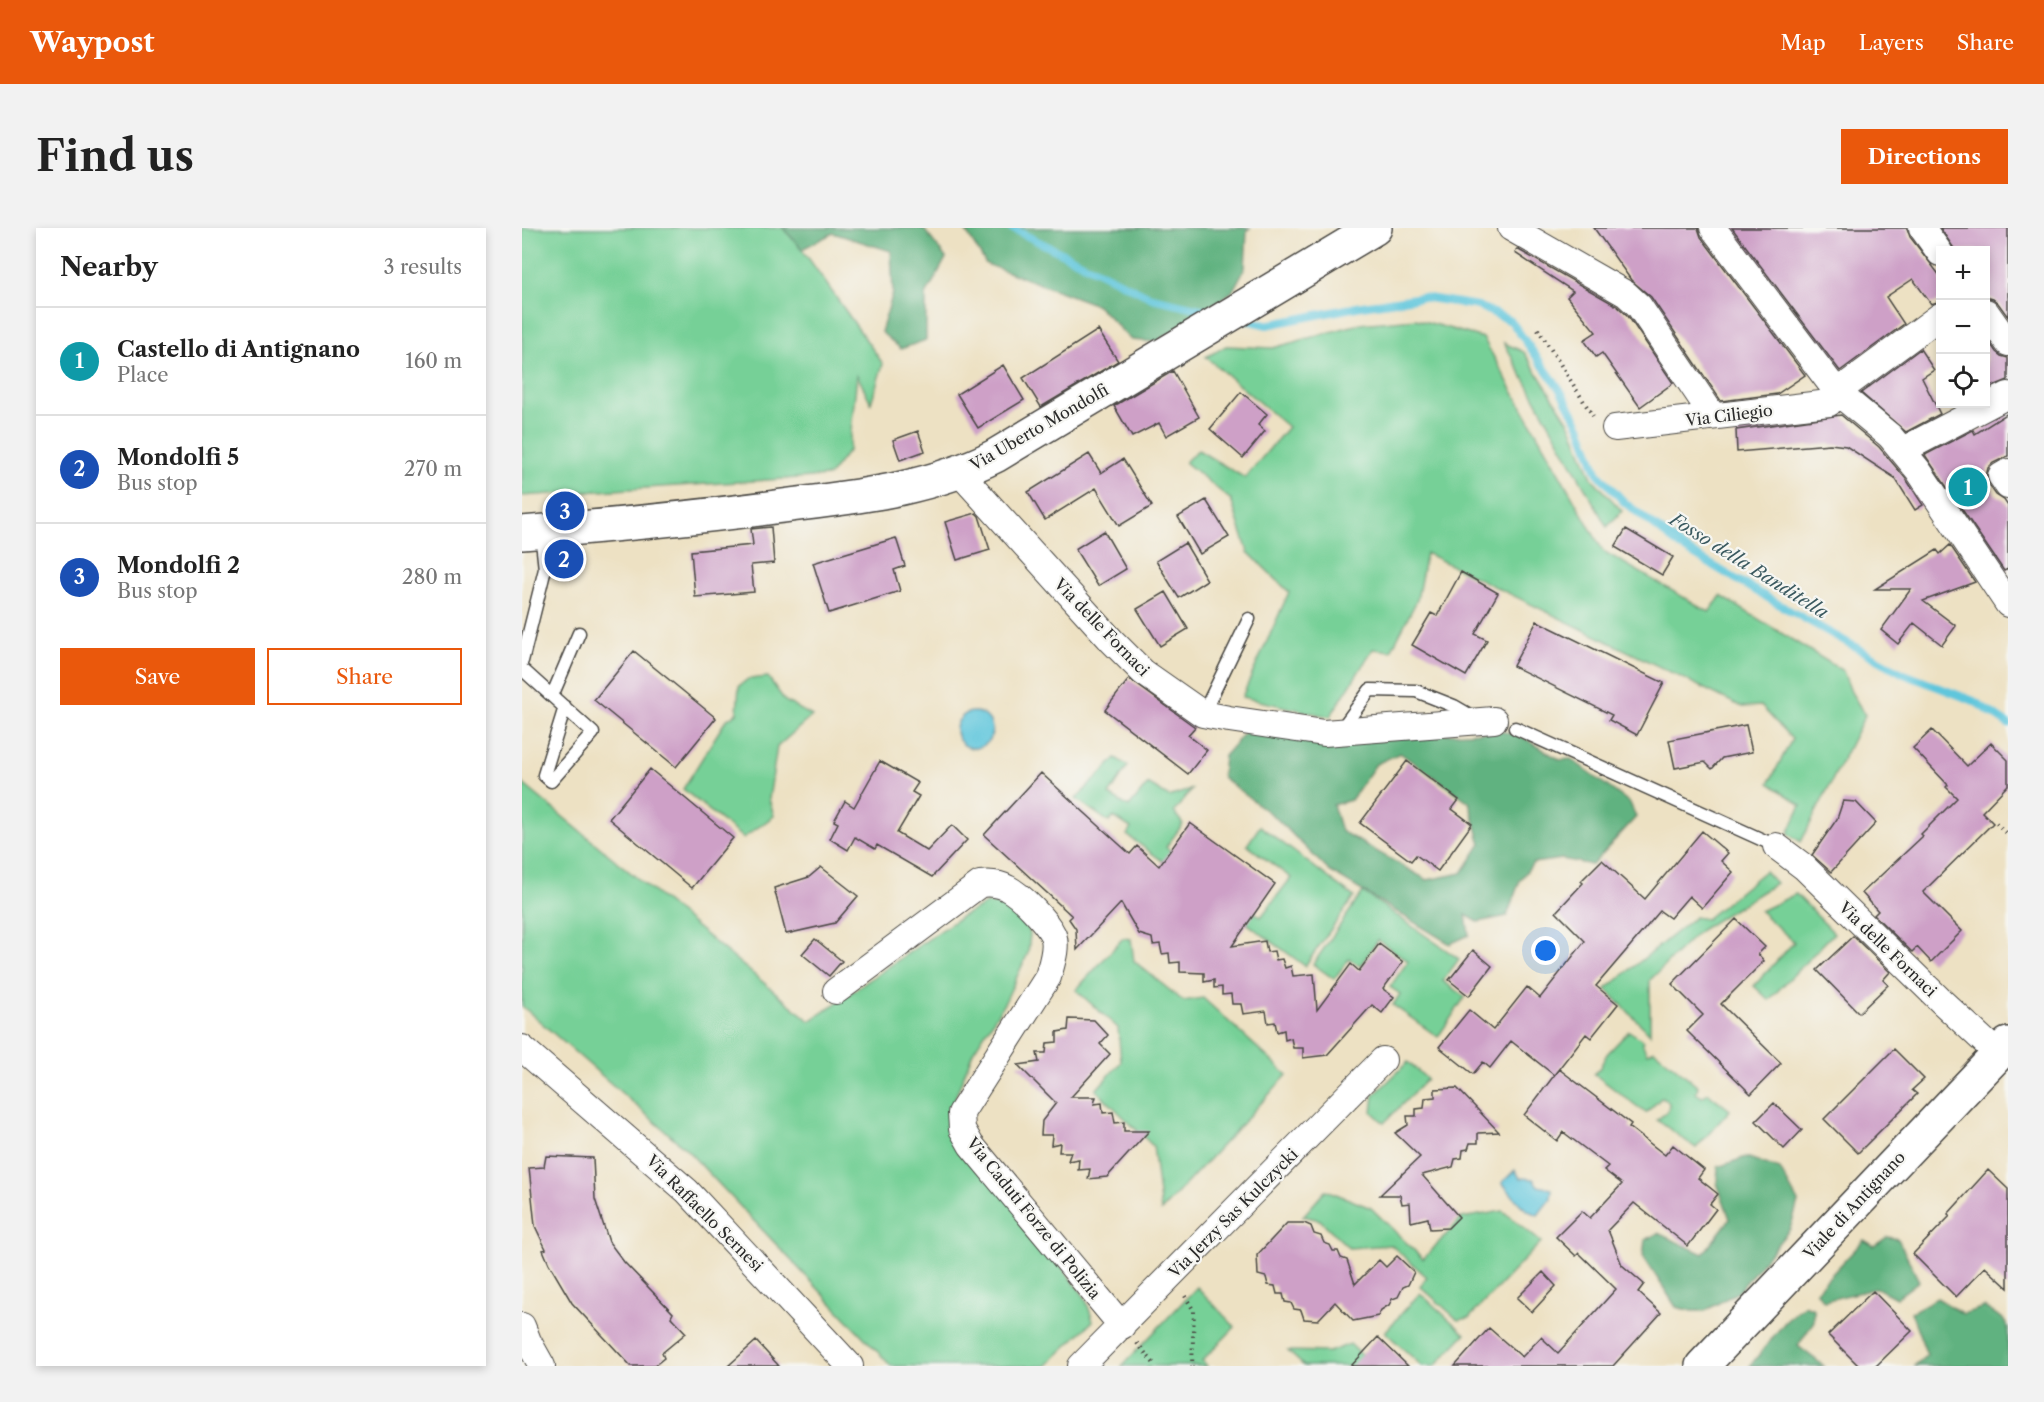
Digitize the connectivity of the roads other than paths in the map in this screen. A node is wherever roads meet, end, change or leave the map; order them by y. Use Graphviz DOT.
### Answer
graph roads {
  1 [pos="1375,228"];
  2 [pos="1511,228"];
  3 [pos="1713,228"];
  4 [pos="1922,228"];
  5 [pos="1936,246"];
  6 [pos="1990,318"];
  7 [pos="1936,320"];
  8 [pos="2008,343"];
  9 [pos="1837,392"];
  10 [pos="2008,395"];
  11 [pos="1713,416"];
  12 [pos="1615,428"];
  13 [pos="1902,450"];
  14 [pos="2008,471"];
  15 [pos="959,472"];
  16 [pos="2008,486"];
  17 [pos="531,532"];
  18 [pos="2008,604"];
  19 [pos="1249,619"];
  20 [pos="579,633"];
  21 [pos="522,661"];
  22 [pos="522,669"];
  23 [pos="552,696"];
  24 [pos="564,707"];
  25 [pos="1203,714"];
  26 [pos="1496,723"];
  27 [pos="1340,732"];
  28 [pos="1776,846"];
  29 [pos="836,991"];
  30 [pos="522,1048"];
  31 [pos="2003,1049"];
  32 [pos="1383,1060"];
  33 [pos="522,1326"];
  34 [pos="1122,1326"];
  35 [pos="542,1366"];
  36 [pos="850,1366"];
  37 [pos="1082,1366"];
  38 [pos="1702,1366"];
  1 -- 15 [label="main road, Via Uberto Mondolfi"];
  2 -- 11 [label="street"];
  3 -- 9 [label="street"];
  4 -- 5 [label="street"];
  6 -- 8 [label="street"];
  7 -- 9 [label="street, Via Ciliegio"];
  9 -- 11 [label="street, Via Ciliegio"];
  9 -- 13 [label="street"];
  10 -- 13 [label="street"];
  11 -- 12 [label="street, Via Ciliegio"];
  13 -- 18 [label="street"];
  14 -- 16 [label="street"];
  15 -- 17 [label="main road, Via Uberto Mondolfi"];
  15 -- 25 [label="street, Via delle Fornaci"];
  17 -- 21 [label="lane"];
  19 -- 25 [label="lane"];
  20 -- 23 [label="lane"];
  22 -- 23 [label="lane"];
  23 -- 24 [label="lane"];
  24 -- 24 [label="lane"];
  25 -- 27 [label="street, Via delle Fornaci"];
  26 -- 27 [label="street, Via delle Fornaci"];
  26 -- 27 [label="lane"];
  26 -- 28 [label="lane"];
  28 -- 31 [label="street, Via delle Fornaci"];
  29 -- 34 [label="street, Via Caduti Forze di Polizia"];
  30 -- 36 [label="street, Via Raffaello Sernesi"];
  31 -- 38 [label="main road, Viale di Antignano"];
  32 -- 34 [label="street, Via Jerzy Sas Kulczycki"];
  33 -- 35 [label="street"];
  34 -- 37 [label="street, Via Jerzy Sas Kulczycki"];
}
